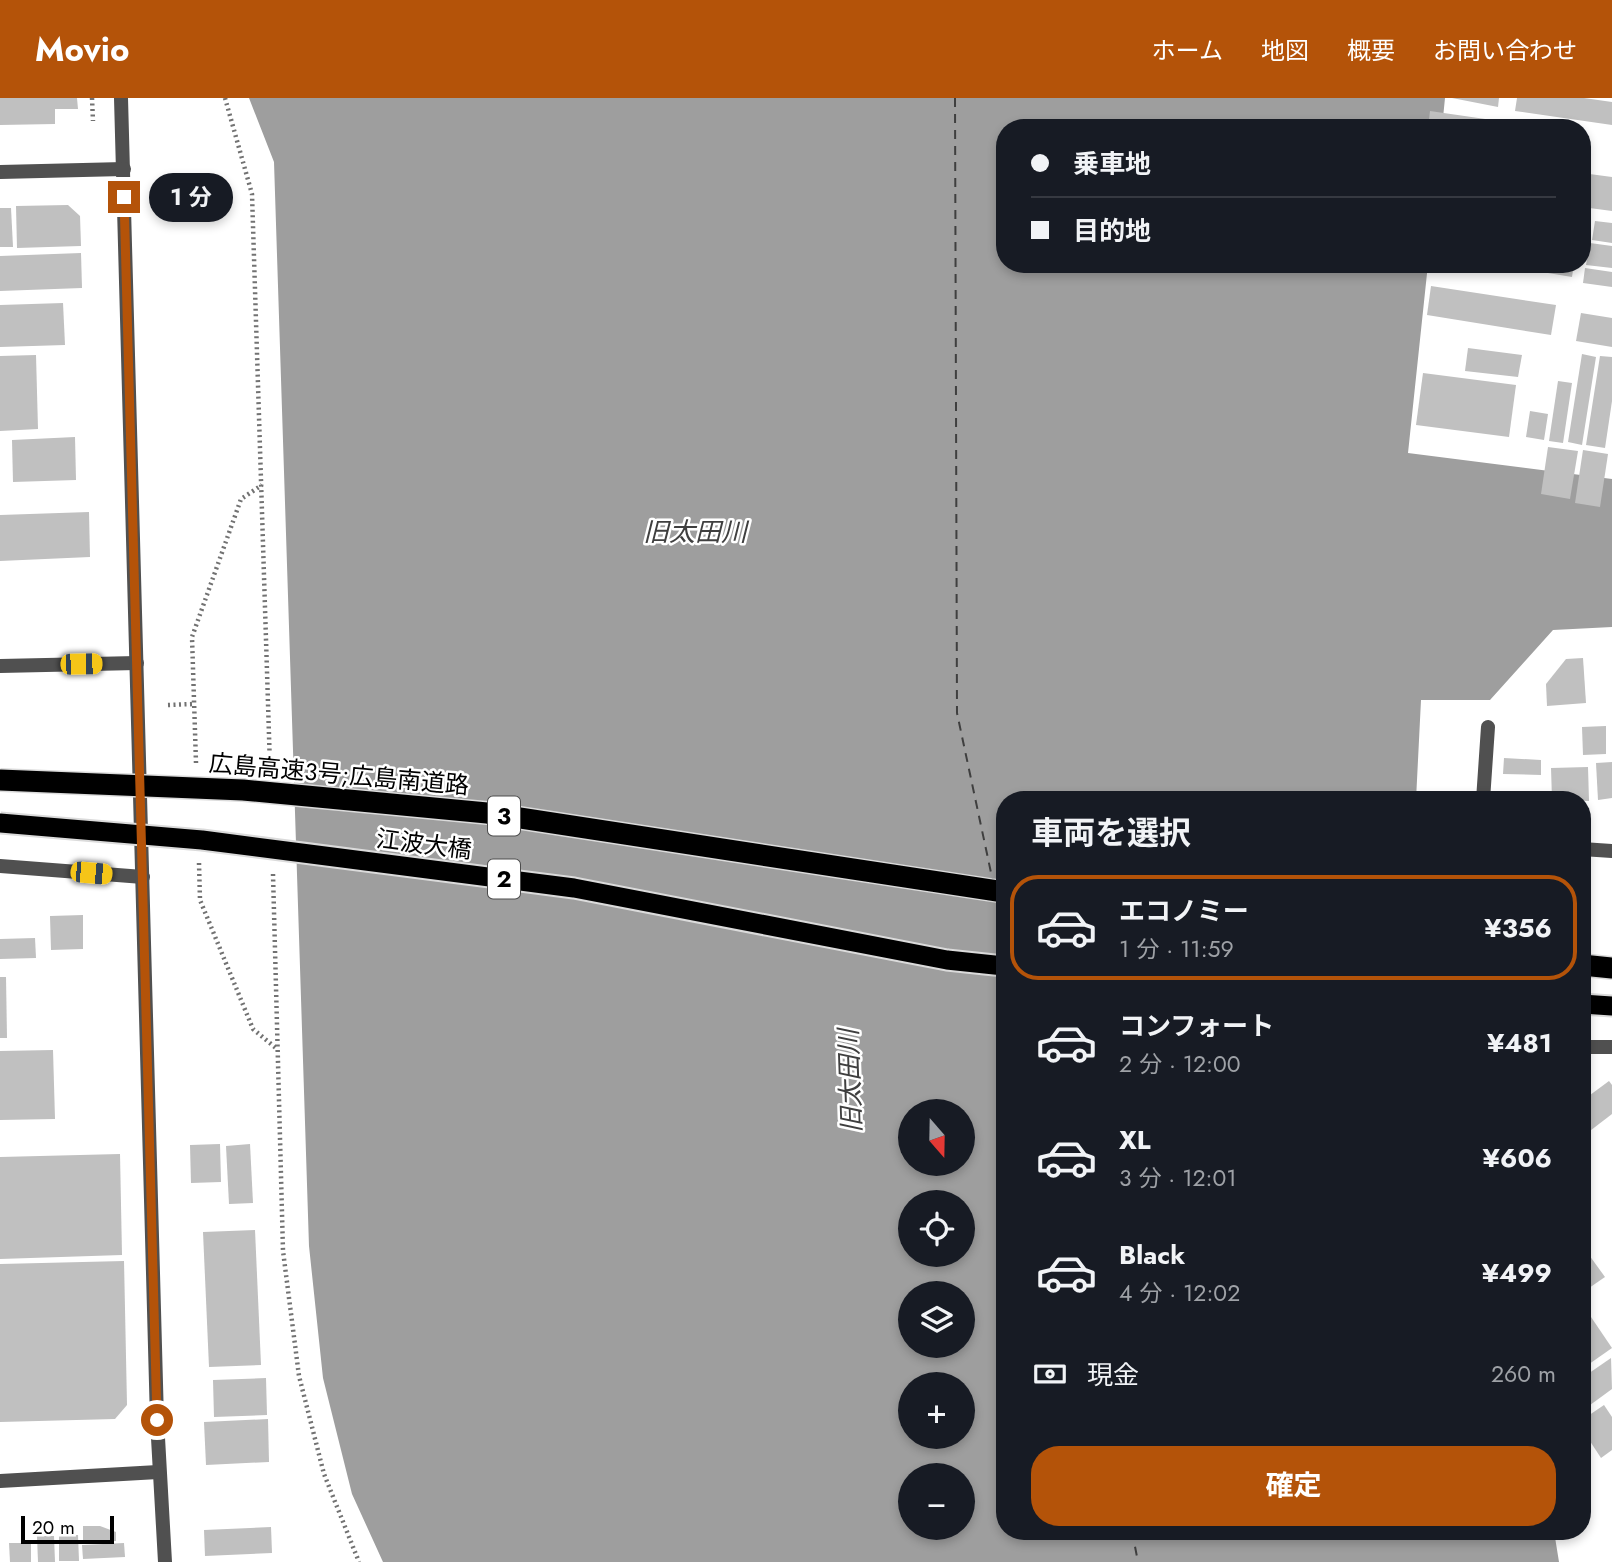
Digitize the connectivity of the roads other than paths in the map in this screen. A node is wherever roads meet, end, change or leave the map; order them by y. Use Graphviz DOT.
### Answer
graph roads {
  1 [pos="121,98"];
  2 [pos="124,169"];
  3 [pos="0,172"];
  4 [pos="136,663"];
  5 [pos="0,666"];
  6 [pos="1488,727"];
  7 [pos="0,780"];
  8 [pos="1484,791"];
  9 [pos="0,823"];
  10 [pos="1591,850"];
  11 [pos="1612,851"];
  12 [pos="0,866"];
  13 [pos="143,877"];
  14 [pos="996,890"];
  15 [pos="996,964"];
  16 [pos="1591,966"];
  17 [pos="1612,968"];
  18 [pos="1591,1005"];
  19 [pos="1612,1006"];
  20 [pos="1591,1047"];
  21 [pos="1612,1047"];
  22 [pos="159,1472"];
  23 [pos="0,1481"];
  24 [pos="165,1562"];
  1 -- 2 [label="street"];
  2 -- 3 [label="street"];
  2 -- 4 [label="street"];
  4 -- 5 [label="street"];
  4 -- 13 [label="street"];
  6 -- 8 [label="street"];
  7 -- 14 [label="highway, 広島高速3号;広島南道路 / 3, bridge"];
  9 -- 15 [label="highway, 江波大橋 / 2, bridge"];
  10 -- 11 [label="street"];
  12 -- 13 [label="street"];
  13 -- 22 [label="street"];
  16 -- 17 [label="highway"];
  18 -- 19 [label="highway"];
  20 -- 21 [label="street"];
  22 -- 23 [label="street"];
  22 -- 24 [label="street"];
}
